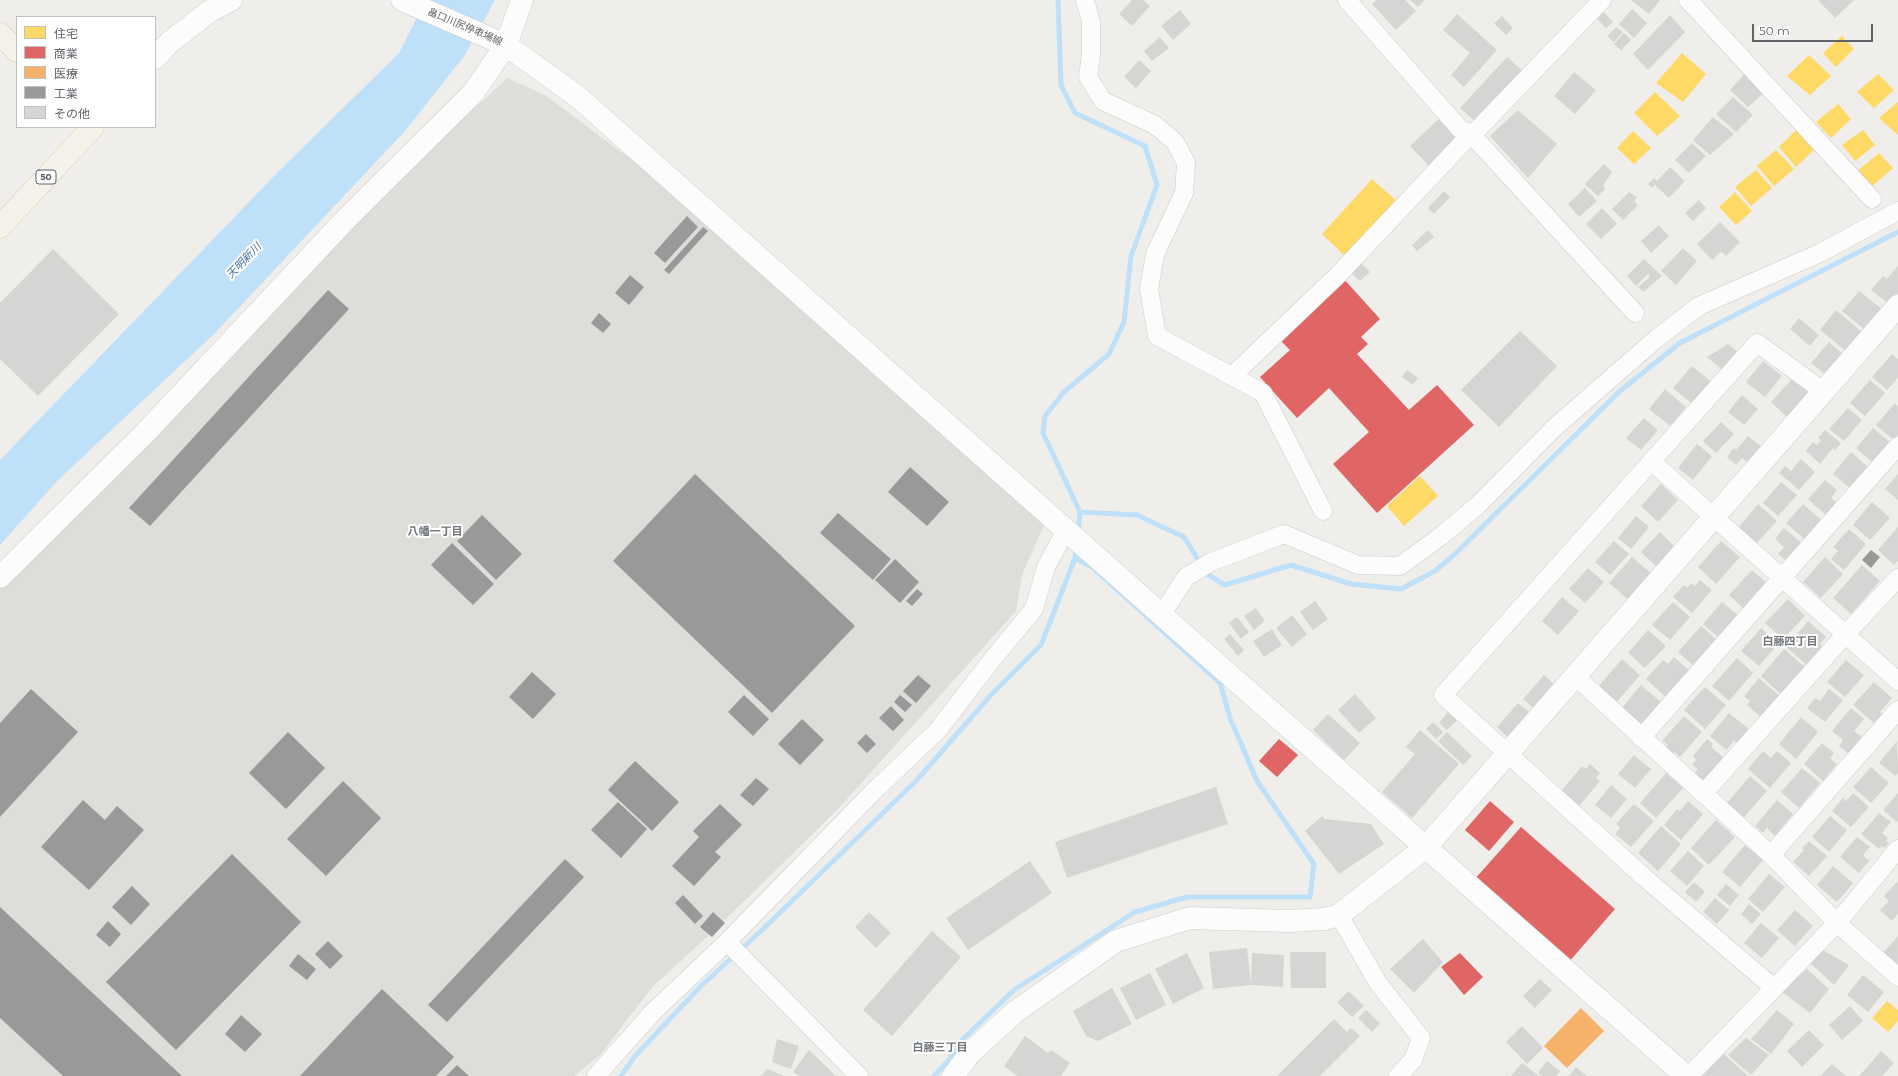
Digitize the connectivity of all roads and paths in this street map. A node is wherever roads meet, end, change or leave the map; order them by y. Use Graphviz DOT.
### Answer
graph roads {
  1 [pos="231,0"];
  2 [pos="522,0"];
  3 [pos="1085,0"];
  4 [pos="1347,0"];
  5 [pos="1602,0"];
  6 [pos="1688,0"];
  7 [pos="406,2"];
  8 [pos="0,34"];
  9 [pos="506,45"];
  10 [pos="16,50"];
  11 [pos="156,57"];
  12 [pos="92,128"];
  13 [pos="1471,134"];
  14 [pos="1872,199"];
  15 [pos="1898,211"];
  16 [pos="0,227"];
  17 [pos="1898,306"];
  18 [pos="1635,314"];
  19 [pos="1232,376"];
  20 [pos="1823,391"];
  21 [pos="1898,446"];
  22 [pos="1650,461"];
  23 [pos="1323,511"];
  24 [pos="1714,518"];
  25 [pos="1066,530"];
  26 [pos="0,577"];
  27 [pos="1783,578"];
  28 [pos="1898,578"];
  29 [pos="1162,614"];
  30 [pos="1845,635"];
  31 [pos="1576,676"];
  32 [pos="1898,681"];
  33 [pos="1898,710"];
  34 [pos="1641,738"];
  35 [pos="1508,754"];
  36 [pos="1703,794"];
  37 [pos="1426,847"];
  38 [pos="1898,849"];
  39 [pos="1771,855"];
  40 [pos="1339,915"];
  41 [pos="1837,923"];
  42 [pos="727,942"];
  43 [pos="1898,977"];
  44 [pos="1774,988"];
  45 [pos="596,1076"];
  46 [pos="858,1076"];
  47 [pos="953,1076"];
  48 [pos="1398,1076"];
  49 [pos="1686,1076"];
  50 [pos="1689,1076"];
  1 -- 11 [label="street"];
  2 -- 9 [label="street, 畠口川尻停車場線"];
  3 -- 19 [label="street"];
  4 -- 13 [label="street"];
  5 -- 13 [label="street"];
  6 -- 14 [label="street"];
  7 -- 9 [label="street, 畠口川尻停車場線"];
  8 -- 10 [label="main road"];
  9 -- 25 [label="street"];
  9 -- 26 [label="street"];
  12 -- 16 [label="main road, 50"];
  13 -- 18 [label="street"];
  13 -- 19 [label="street"];
  15 -- 29 [label="street"];
  17 -- 20 [label="street"];
  19 -- 23 [label="street"];
  20 -- 22 [label="street"];
  20 -- 24 [label="street"];
  21 -- 27 [label="street"];
  22 -- 24 [label="street"];
  22 -- 35 [label="street"];
  24 -- 27 [label="street"];
  24 -- 31 [label="street"];
  25 -- 29 [label="street"];
  25 -- 42 [label="street"];
  27 -- 30 [label="street"];
  27 -- 34 [label="street"];
  28 -- 30 [label="street"];
  29 -- 37 [label="street"];
  30 -- 32 [label="street"];
  30 -- 36 [label="street"];
  31 -- 34 [label="street"];
  31 -- 35 [label="street"];
  33 -- 39 [label="street"];
  34 -- 36 [label="street"];
  35 -- 37 [label="street"];
  35 -- 44 [label="street"];
  36 -- 39 [label="street"];
  37 -- 40 [label="street"];
  37 -- 49 [label="street"];
  38 -- 41 [label="street"];
  39 -- 41 [label="street"];
  40 -- 47 [label="street"];
  40 -- 48 [label="street"];
  41 -- 43 [label="street"];
  41 -- 44 [label="street"];
  42 -- 45 [label="street"];
  42 -- 46 [label="street"];
  44 -- 50 [label="street"];
}
